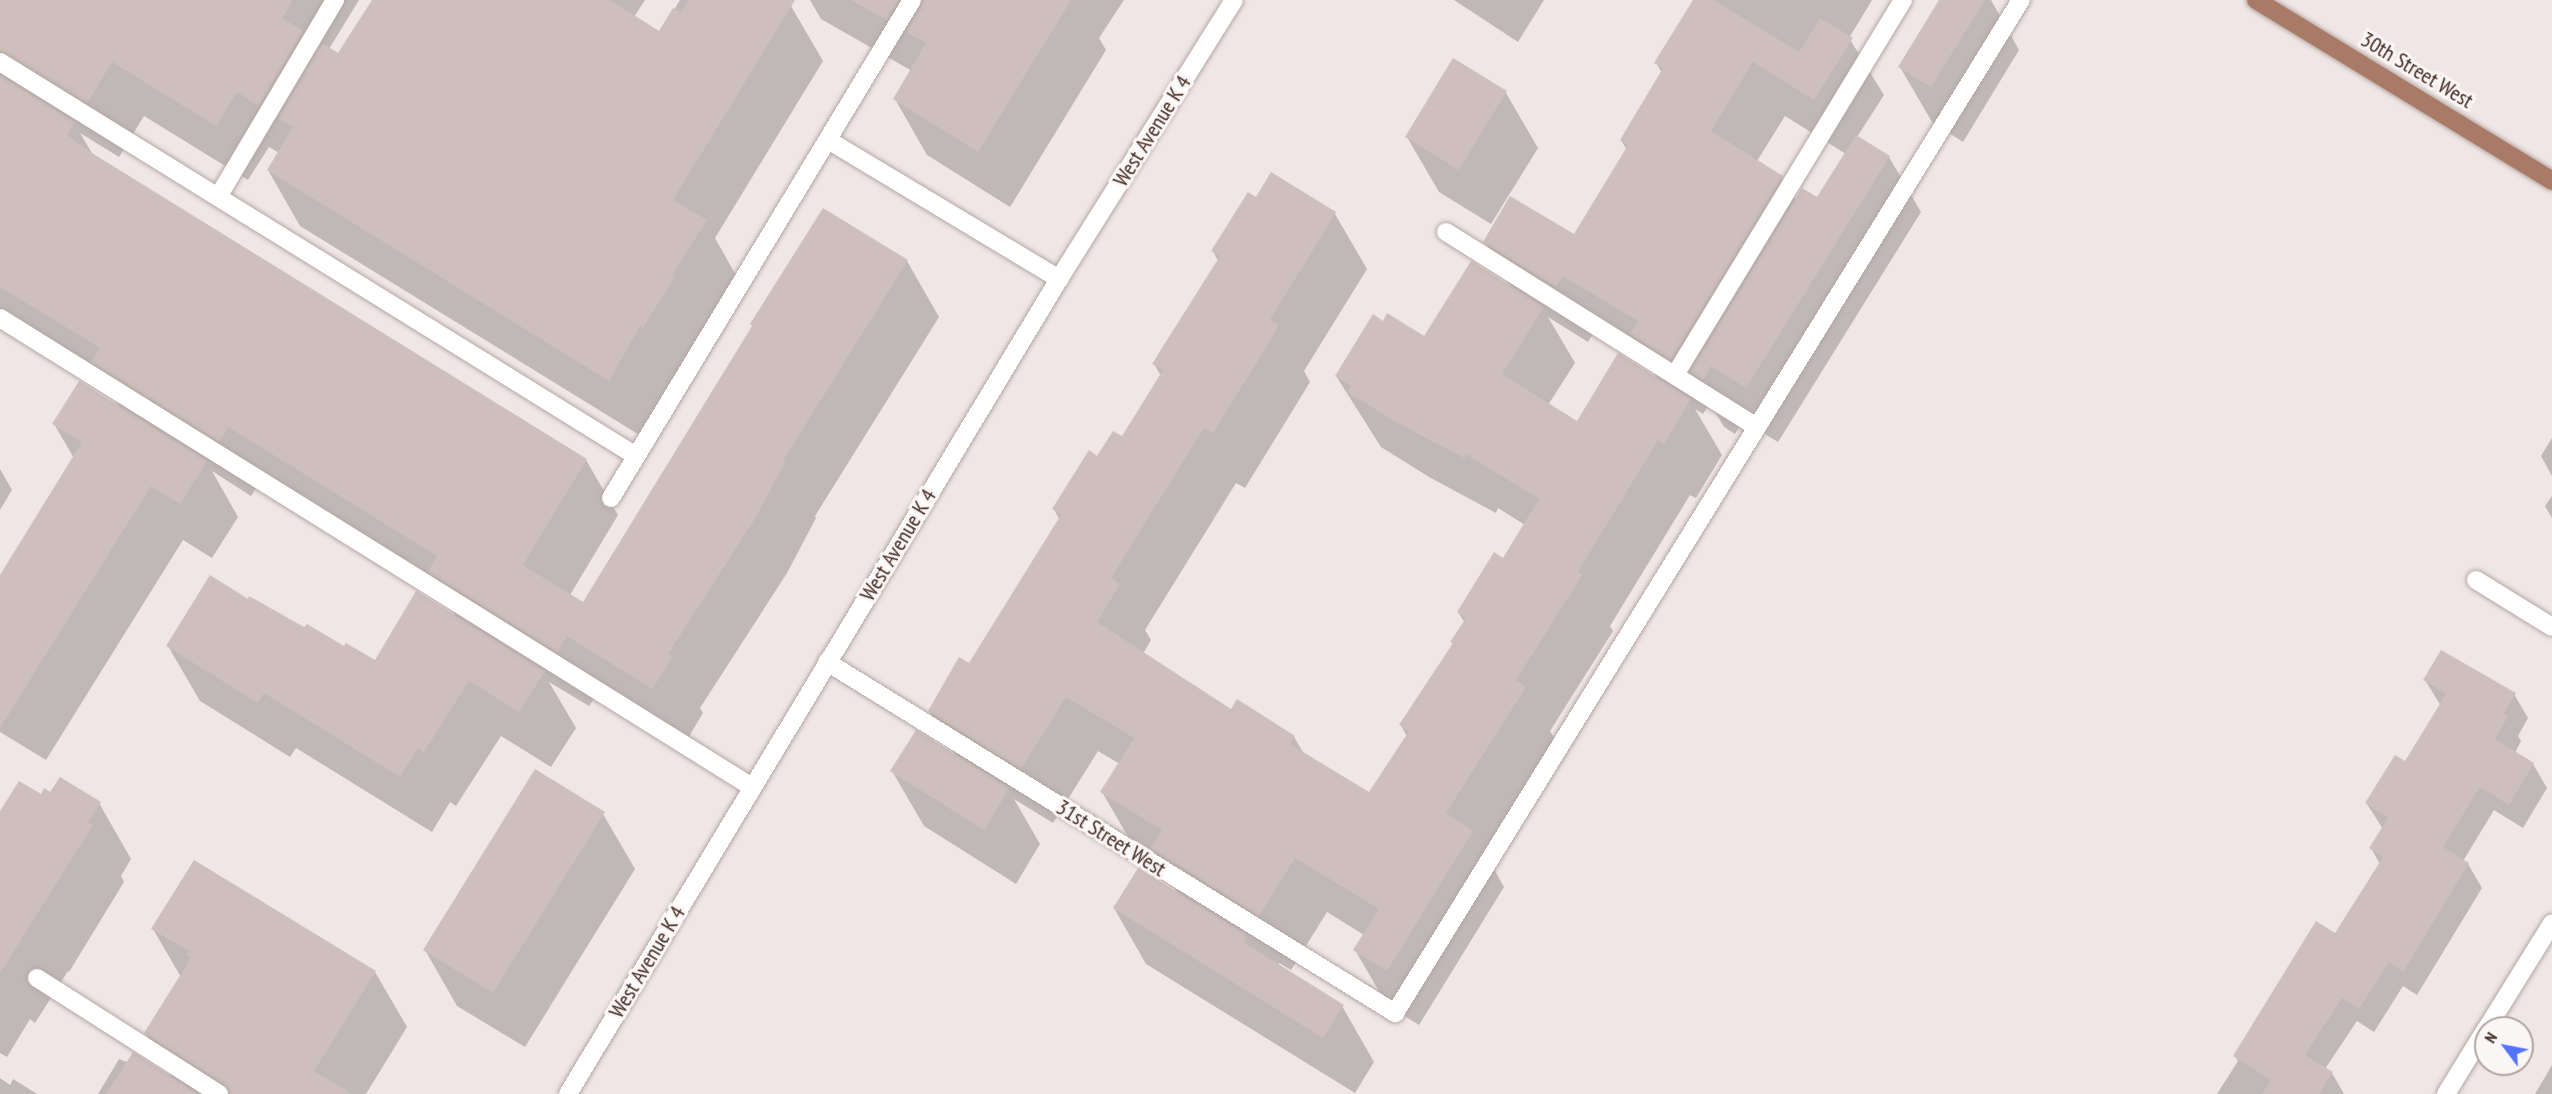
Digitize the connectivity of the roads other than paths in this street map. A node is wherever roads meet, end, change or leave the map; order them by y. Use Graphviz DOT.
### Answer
graph roads {
  1 [pos="334,0"];
  2 [pos="912,0"];
  3 [pos="1234,0"];
  4 [pos="1903,0"];
  5 [pos="2021,0"];
  6 [pos="2256,0"];
  7 [pos="0,62"];
  8 [pos="828,140"];
  9 [pos="2552,181"];
  10 [pos="218,198"];
  11 [pos="1446,232"];
  12 [pos="1059,279"];
  13 [pos="0,318"];
  14 [pos="1675,375"];
  15 [pos="1757,427"];
  16 [pos="636,456"];
  17 [pos="611,498"];
  18 [pos="2476,580"];
  19 [pos="2552,627"];
  20 [pos="826,662"];
  21 [pos="752,787"];
  22 [pos="2552,923"];
  23 [pos="37,978"];
  24 [pos="2494,1016"];
  25 [pos="2474,1048"];
  26 [pos="219,1094"];
  27 [pos="568,1094"];
  28 [pos="2446,1094"];
  1 -- 10 [label="street"];
  2 -- 8 [label="street"];
  3 -- 12 [label="street, West Avenue K 4"];
  4 -- 14 [label="street"];
  5 -- 15 [label="street"];
  6 -- 9 [label="main road, 30th Street West"];
  7 -- 10 [label="street"];
  8 -- 12 [label="street"];
  8 -- 16 [label="street"];
  10 -- 16 [label="street"];
  11 -- 14 [label="street"];
  12 -- 20 [label="street, West Avenue K 4"];
  13 -- 21 [label="street"];
  14 -- 15 [label="street"];
  15 -- 20 [label="street, 31st Street West"];
  16 -- 17 [label="street"];
  18 -- 19 [label="street"];
  20 -- 21 [label="street, West Avenue K 4"];
  21 -- 27 [label="street, West Avenue K 4"];
  22 -- 24 [label="street"];
  23 -- 26 [label="street"];
  25 -- 28 [label="street"];
}
